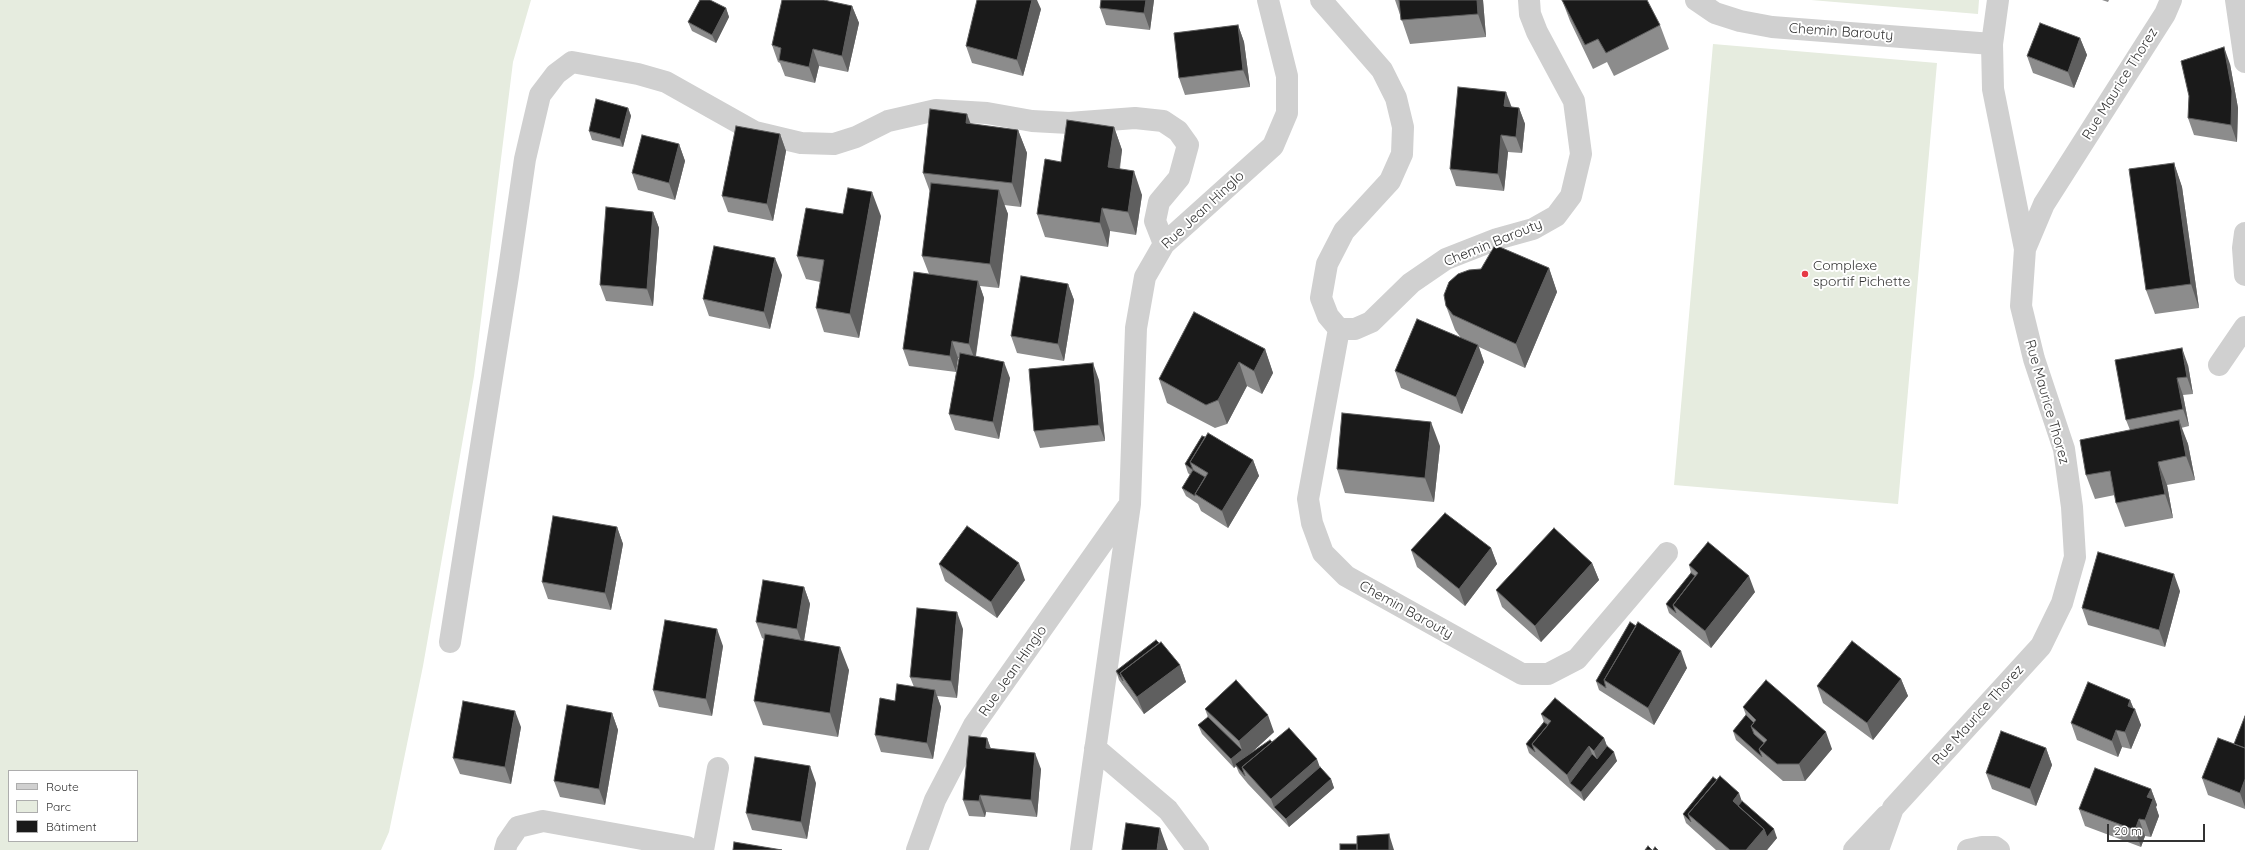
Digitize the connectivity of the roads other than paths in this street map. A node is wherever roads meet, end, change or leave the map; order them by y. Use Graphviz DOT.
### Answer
graph roads {
  1 [pos="1268,0"];
  2 [pos="1321,0"];
  3 [pos="1529,0"];
  4 [pos="1696,0"];
  5 [pos="1998,0"];
  6 [pos="2171,0"];
  7 [pos="2236,0"];
  8 [pos="1992,44"];
  9 [pos="2245,62"];
  10 [pos="2245,233"];
  11 [pos="1164,244"];
  12 [pos="2025,249"];
  13 [pos="2245,275"];
  14 [pos="2245,327"];
  15 [pos="1339,329"];
  16 [pos="2219,365"];
  17 [pos="1130,504"];
  18 [pos="1667,553"];
  19 [pos="450,642"];
  20 [pos="1095,748"];
  21 [pos="718,768"];
  22 [pos="1893,808"];
  23 [pos="505,850"];
  24 [pos="691,850"];
  25 [pos="703,850"];
  26 [pos="917,850"];
  27 [pos="1081,850"];
  28 [pos="1198,850"];
  29 [pos="1854,850"];
  30 [pos="1878,850"];
  31 [pos="1968,850"];
  32 [pos="1999,850"];
  1 -- 11 [label="street, Rue Jean Hinglo"];
  2 -- 15 [label="street"];
  3 -- 15 [label="street, Chemin Barouty"];
  4 -- 8 [label="street, Chemin Barouty"];
  5 -- 8 [label="street"];
  6 -- 12 [label="street, Rue Maurice Thorez"];
  7 -- 9 [label="street"];
  8 -- 12 [label="street"];
  10 -- 13 [label="street"];
  11 -- 17 [label="street, Rue Jean Hinglo"];
  11 -- 19 [label="street"];
  12 -- 22 [label="street, Rue Maurice Thorez"];
  14 -- 16 [label="street"];
  15 -- 18 [label="street, Chemin Barouty"];
  17 -- 20 [label="street, Rue Jean Hinglo"];
  17 -- 26 [label="street, Rue Jean Hinglo"];
  20 -- 27 [label="street, Rue Jean Hinglo"];
  20 -- 28 [label="street"];
  21 -- 25 [label="street"];
  22 -- 29 [label="street"];
  22 -- 30 [label="street, Rue Maurice Thorez"];
  23 -- 24 [label="street"];
  31 -- 32 [label="street"];
}
